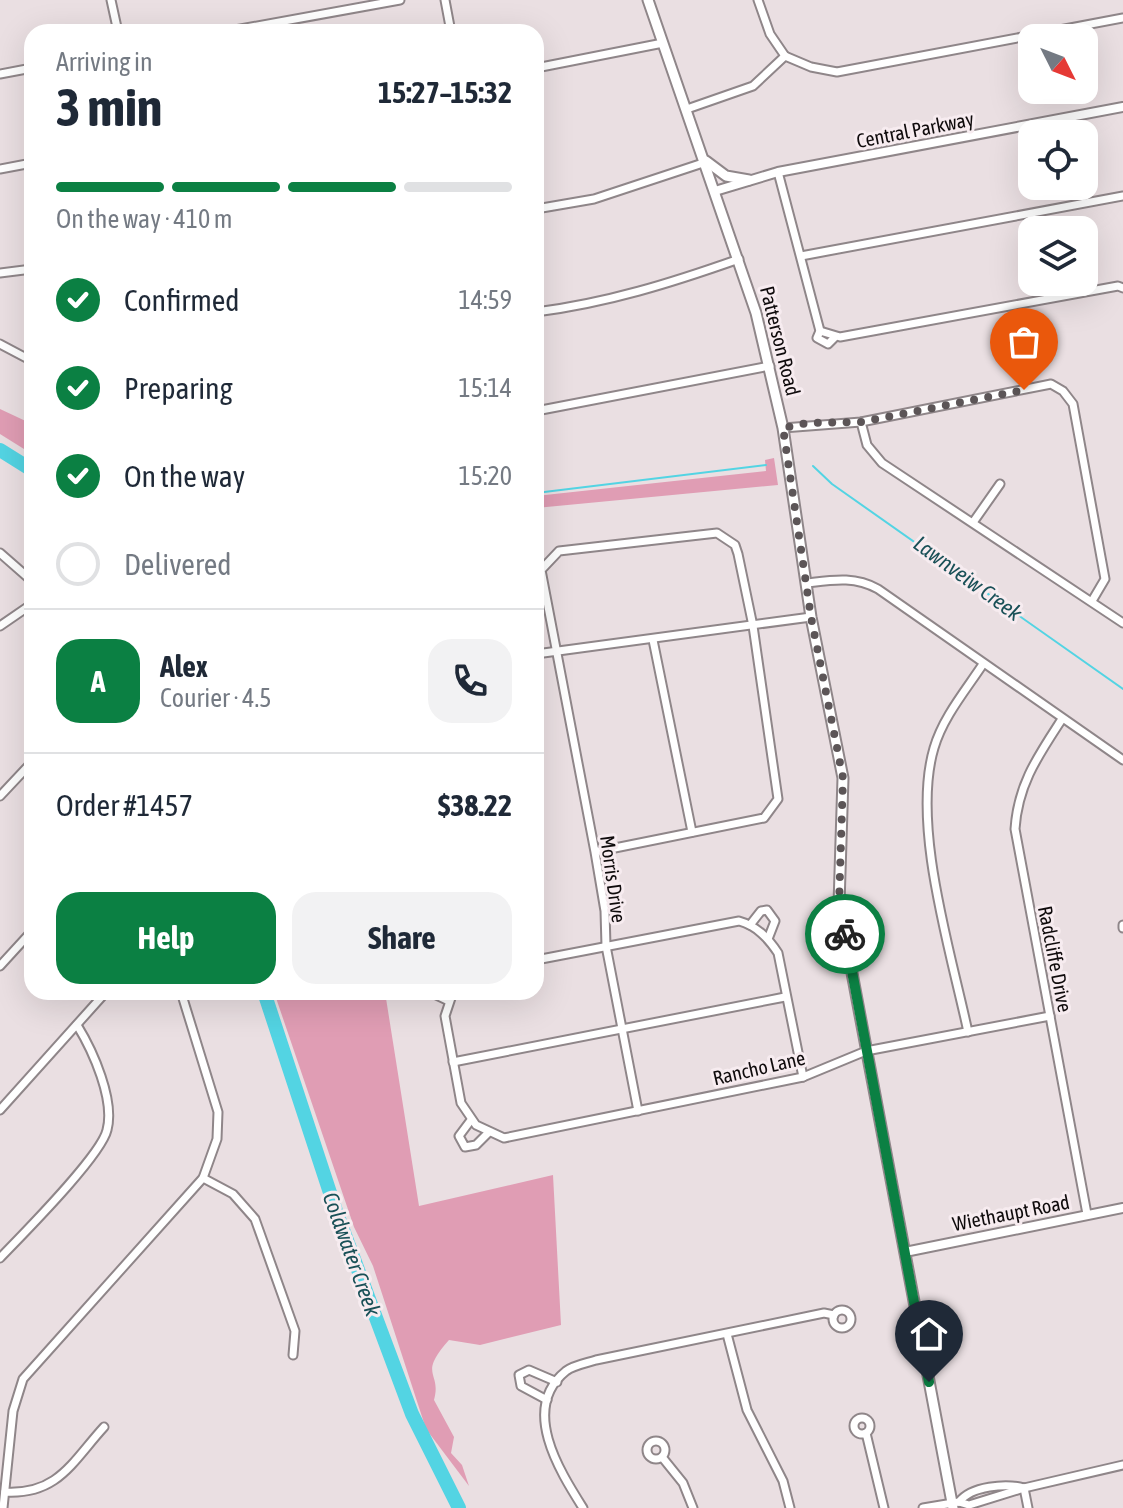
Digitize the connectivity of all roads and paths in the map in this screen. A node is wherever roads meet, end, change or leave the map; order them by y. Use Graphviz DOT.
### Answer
graph roads {
  1 [pos="111,0"];
  2 [pos="400,0"];
  3 [pos="445,0"];
  4 [pos="648,0"];
  5 [pos="758,0"];
  6 [pos="1123,18"];
  7 [pos="116,24"];
  8 [pos="268,24"];
  9 [pos="450,24"];
  10 [pos="663,43"];
  11 [pos="785,56"];
  12 [pos="544,66"];
  13 [pos="24,70"];
  14 [pos="0,74"];
  15 [pos="1123,107"];
  16 [pos="687,109"];
  17 [pos="706,161"];
  18 [pos="24,164"];
  19 [pos="0,169"];
  20 [pos="778,172"];
  21 [pos="749,180"];
  22 [pos="715,191"];
  23 [pos="1123,196"];
  24 [pos="544,208"];
  25 [pos="801,256"];
  26 [pos="739,259"];
  27 [pos="24,270"];
  28 [pos="0,273"];
  29 [pos="1123,288"];
  30 [pos="544,311"];
  31 [pos="0,344"];
  32 [pos="24,357"];
  33 [pos="770,366"];
  34 [pos="544,409"];
  35 [pos="861,422"];
  36 [pos="783,428"];
  37 [pos="1000,484"];
  38 [pos="974,521"];
  39 [pos="0,553"];
  40 [pos="544,567"];
  41 [pos="24,574"];
  42 [pos="807,583"];
  43 [pos="544,585"];
  44 [pos="1092,601"];
  45 [pos="24,610"];
  46 [pos="811,617"];
  47 [pos="1123,623"];
  48 [pos="0,626"];
  49 [pos="753,626"];
  50 [pos="653,640"];
  51 [pos="557,651"];
  52 [pos="544,653"];
  53 [pos="983,664"];
  54 [pos="1062,719"];
  55 [pos="1123,760"];
  56 [pos="24,770"];
  57 [pos="0,796"];
  58 [pos="692,832"];
  59 [pos="595,852"];
  60 [pos="750,925"];
  61 [pos="768,939"];
  62 [pos="24,940"];
  63 [pos="606,946"];
  64 [pos="544,958"];
  65 [pos="0,966"];
  66 [pos="785,997"];
  67 [pos="99,1000"];
  68 [pos="184,1000"];
  69 [pos="449,1001"];
  70 [pos="1050,1016"];
  71 [pos="77,1025"];
  72 [pos="623,1029"];
  73 [pos="968,1032"];
  74 [pos="866,1051"];
  75 [pos="453,1062"];
  76 [pos="803,1077"];
  77 [pos="0,1110"];
  78 [pos="638,1111"];
  79 [pos="473,1122"];
  80 [pos="489,1132"];
  81 [pos="203,1178"];
  82 [pos="1123,1208"];
  83 [pos="1087,1214"];
  84 [pos="905,1252"];
  85 [pos="0,1258"];
  86 [pos="834,1315"];
  87 [pos="727,1334"];
  88 [pos="293,1355"];
  89 [pos="557,1382"];
  90 [pos="547,1400"];
  91 [pos="104,1427"];
  92 [pos="866,1433"];
  93 [pos="662,1457"];
  94 [pos="1123,1465"];
  95 [pos="1024,1488"];
  96 [pos="5,1492"];
  97 [pos="955,1504"];
  98 [pos="3,1508"];
  99 [pos="583,1508"];
  100 [pos="693,1508"];
  101 [pos="790,1508"];
  102 [pos="884,1508"];
  103 [pos="923,1508"];
  104 [pos="1028,1508"];
  1 -- 7 [label="street"];
  2 -- 8 [label="street"];
  3 -- 9 [label="street"];
  4 -- 10 [label="main road, Patterson Road"];
  5 -- 11 [label="street"];
  6 -- 11 [label="street"];
  10 -- 12 [label="street"];
  10 -- 16 [label="main road, Patterson Road"];
  11 -- 16 [label="street"];
  13 -- 14 [label="street"];
  15 -- 20 [label="street, Central Parkway"];
  16 -- 17 [label="main road, Patterson Road"];
  17 -- 21 [label="main road"];
  17 -- 22 [label="main road, Patterson Road"];
  17 -- 24 [label="street"];
  18 -- 19 [label="street"];
  20 -- 21 [label="street, Central Parkway"];
  20 -- 25 [label="street"];
  21 -- 22 [label="street, Central Parkway"];
  22 -- 26 [label="main road, Patterson Road"];
  23 -- 25 [label="street"];
  25 -- 29 [label="street"];
  26 -- 30 [label="street"];
  26 -- 33 [label="main road, Patterson Road"];
  27 -- 28 [label="street"];
  31 -- 32 [label="street"];
  33 -- 34 [label="street"];
  33 -- 36 [label="main road, Patterson Road"];
  35 -- 36 [label="street"];
  35 -- 38 [label="street"];
  35 -- 44 [label="street"];
  36 -- 42 [label="main road, Patterson Road"];
  37 -- 38 [label="street"];
  38 -- 44 [label="street"];
  39 -- 41 [label="street"];
  40 -- 49 [label="street, Morris Drive"];
  42 -- 46 [label="main road, Patterson Road"];
  42 -- 53 [label="street"];
  43 -- 51 [label="street, Morris Drive"];
  44 -- 47 [label="street"];
  45 -- 48 [label="street"];
  46 -- 49 [label="street"];
  46 -- 74 [label="main road, Patterson Road"];
  49 -- 50 [label="street"];
  49 -- 58 [label="street"];
  50 -- 51 [label="street"];
  50 -- 58 [label="street"];
  51 -- 52 [label="street"];
  51 -- 59 [label="street, Morris Drive"];
  53 -- 54 [label="street"];
  53 -- 73 [label="street"];
  54 -- 55 [label="street"];
  54 -- 70 [label="street, Radcliffe Drive"];
  56 -- 57 [label="street"];
  58 -- 59 [label="street"];
  59 -- 63 [label="street, Morris Drive"];
  60 -- 61 [label="street"];
  60 -- 61 [label="street"];
  60 -- 63 [label="street"];
  61 -- 66 [label="street"];
  62 -- 65 [label="street"];
  63 -- 64 [label="street"];
  63 -- 72 [label="street, Morris Drive"];
  66 -- 72 [label="street"];
  66 -- 76 [label="street"];
  67 -- 71 [label="street"];
  68 -- 81 [label="street"];
  69 -- 75 [label="street"];
  70 -- 73 [label="street, Rancho Lane"];
  70 -- 83 [label="street, Radcliffe Drive"];
  71 -- 77 [label="street"];
  71 -- 85 [label="street"];
  72 -- 75 [label="street"];
  72 -- 78 [label="street, Morris Drive"];
  73 -- 74 [label="street, Rancho Lane"];
  74 -- 76 [label="street, Rancho Lane"];
  74 -- 84 [label="main road, Patterson Road"];
  75 -- 79 [label="street"];
  76 -- 78 [label="street, Rancho Lane"];
  78 -- 80 [label="street, Rancho Lane"];
  79 -- 80 [label="street, Rancho Lane"];
  79 -- 80 [label="street"];
  81 -- 88 [label="street"];
  81 -- 96 [label="street"];
  82 -- 83 [label="street, Wiethaupt Road"];
  83 -- 84 [label="street, Wiethaupt Road"];
  84 -- 97 [label="main road, Patterson Road"];
  86 -- 87 [label="street"];
  87 -- 89 [label="street"];
  87 -- 101 [label="street"];
  89 -- 90 [label="street"];
  89 -- 90 [label="street"];
  90 -- 99 [label="street"];
  91 -- 96 [label="street"];
  92 -- 102 [label="street"];
  93 -- 100 [label="street"];
  94 -- 95 [label="street"];
  95 -- 97 [label="street"];
  95 -- 104 [label="street"];
  96 -- 98 [label="street"];
  97 -- 103 [label="street"];
}
